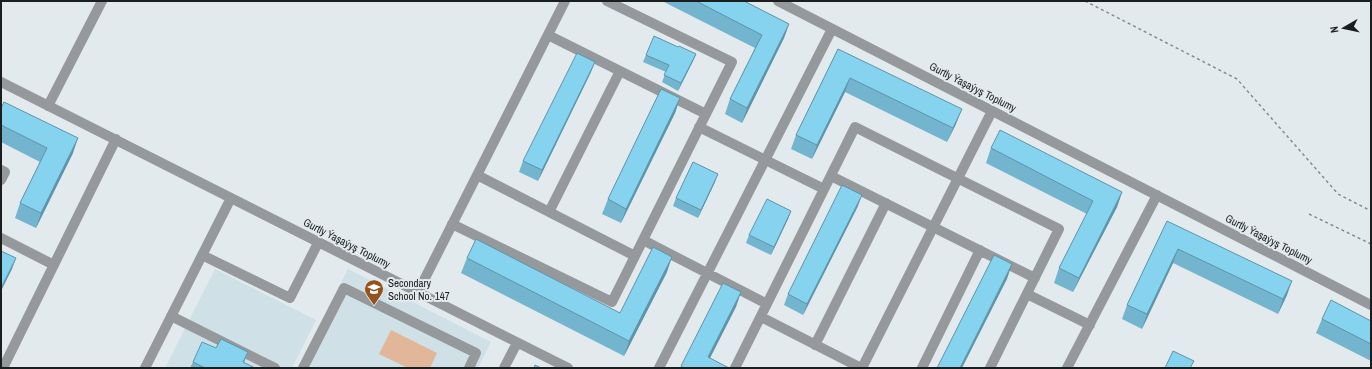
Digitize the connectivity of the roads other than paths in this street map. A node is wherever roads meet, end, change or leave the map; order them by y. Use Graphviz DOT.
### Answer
graph roads {
  1 [pos="102,1"];
  2 [pos="565,1"];
  3 [pos="607,1"];
  4 [pos="778,1"];
  5 [pos="832,29"];
  6 [pos="548,35"];
  7 [pos="620,71"];
  8 [pos="1,82"];
  9 [pos="48,106"];
  10 [pos="992,110"];
  11 [pos="706,114"];
  12 [pos="699,127"];
  13 [pos="116,139"];
  14 [pos="765,160"];
  15 [pos="1,170"];
  16 [pos="477,175"];
  17 [pos="831,176"];
  18 [pos="958,178"];
  19 [pos="1,180"];
  20 [pos="824,189"];
  21 [pos="1157,195"];
  22 [pos="230,198"];
  23 [pos="886,203"];
  24 [pos="549,212"];
  25 [pos="452,224"];
  26 [pos="933,227"];
  27 [pos="1,238"];
  28 [pos="643,240"];
  29 [pos="318,242"];
  30 [pos="980,250"];
  31 [pos="202,256"];
  32 [pos="635,256"];
  33 [pos="54,265"];
  34 [pos="708,273"];
  35 [pos="1035,278"];
  36 [pos="418,292"];
  37 [pos="1027,294"];
  38 [pos="767,304"];
  39 [pos="1371,304"];
  40 [pos="171,316"];
  41 [pos="760,317"];
  42 [pos="1090,325"];
  43 [pos="517,342"];
  44 [pos="815,345"];
  45 [pos="3,368"];
  46 [pos="145,368"];
  47 [pos="275,368"];
  48 [pos="303,368"];
  49 [pos="469,368"];
  50 [pos="504,368"];
  51 [pos="568,368"];
  52 [pos="659,368"];
  53 [pos="735,368"];
  54 [pos="861,368"];
  55 [pos="922,368"];
  56 [pos="990,368"];
  57 [pos="1068,368"];
  1 -- 9 [label="street"];
  2 -- 6 [label="street"];
  3 -- 11 [label="street"];
  4 -- 5 [label="street, Gurtly Ýaşaýyş Toplumy"];
  5 -- 10 [label="street, Gurtly Ýaşaýyş Toplumy"];
  5 -- 14 [label="street"];
  6 -- 7 [label="street"];
  6 -- 16 [label="street"];
  7 -- 11 [label="street"];
  7 -- 24 [label="street"];
  8 -- 9 [label="street, Gurtly Ýaşaýyş Toplumy"];
  9 -- 13 [label="street, Gurtly Ýaşaýyş Toplumy"];
  10 -- 18 [label="street"];
  10 -- 21 [label="street, Gurtly Ýaşaýyş Toplumy"];
  11 -- 12 [label="street"];
  12 -- 14 [label="street"];
  12 -- 28 [label="street"];
  13 -- 22 [label="street, Gurtly Ýaşaýyş Toplumy"];
  13 -- 33 [label="street"];
  14 -- 20 [label="street"];
  14 -- 34 [label="street"];
  15 -- 19 [label="street"];
  16 -- 24 [label="street"];
  16 -- 25 [label="street"];
  17 -- 18 [label="street"];
  17 -- 20 [label="street"];
  17 -- 23 [label="street"];
  18 -- 26 [label="street"];
  18 -- 35 [label="street"];
  20 -- 38 [label="street"];
  21 -- 39 [label="street, Gurtly Ýaşaýyş Toplumy"];
  21 -- 42 [label="street"];
  22 -- 29 [label="street, Gurtly Ýaşaýyş Toplumy"];
  22 -- 31 [label="street"];
  23 -- 26 [label="street"];
  23 -- 44 [label="street"];
  24 -- 32 [label="street"];
  25 -- 32 [label="street"];
  25 -- 36 [label="street"];
  26 -- 30 [label="street"];
  26 -- 54 [label="street"];
  27 -- 33 [label="street"];
  28 -- 32 [label="street"];
  28 -- 34 [label="street"];
  29 -- 31 [label="street"];
  29 -- 36 [label="street, Gurtly Ýaşaýyş Toplumy"];
  30 -- 35 [label="street"];
  30 -- 55 [label="street"];
  31 -- 40 [label="street"];
  33 -- 45 [label="street"];
  34 -- 38 [label="street"];
  34 -- 52 [label="street"];
  35 -- 37 [label="street"];
  36 -- 43 [label="street, Gurtly Ýaşaýyş Toplumy"];
  37 -- 42 [label="street"];
  37 -- 56 [label="street"];
  38 -- 41 [label="street"];
  40 -- 46 [label="street"];
  40 -- 47 [label="street"];
  41 -- 44 [label="street"];
  41 -- 53 [label="street"];
  42 -- 57 [label="street"];
  43 -- 50 [label="street"];
  43 -- 51 [label="street, Gurtly Ýaşaýyş Toplumy"];
  44 -- 54 [label="street"];
  48 -- 49 [label="street"];
}
